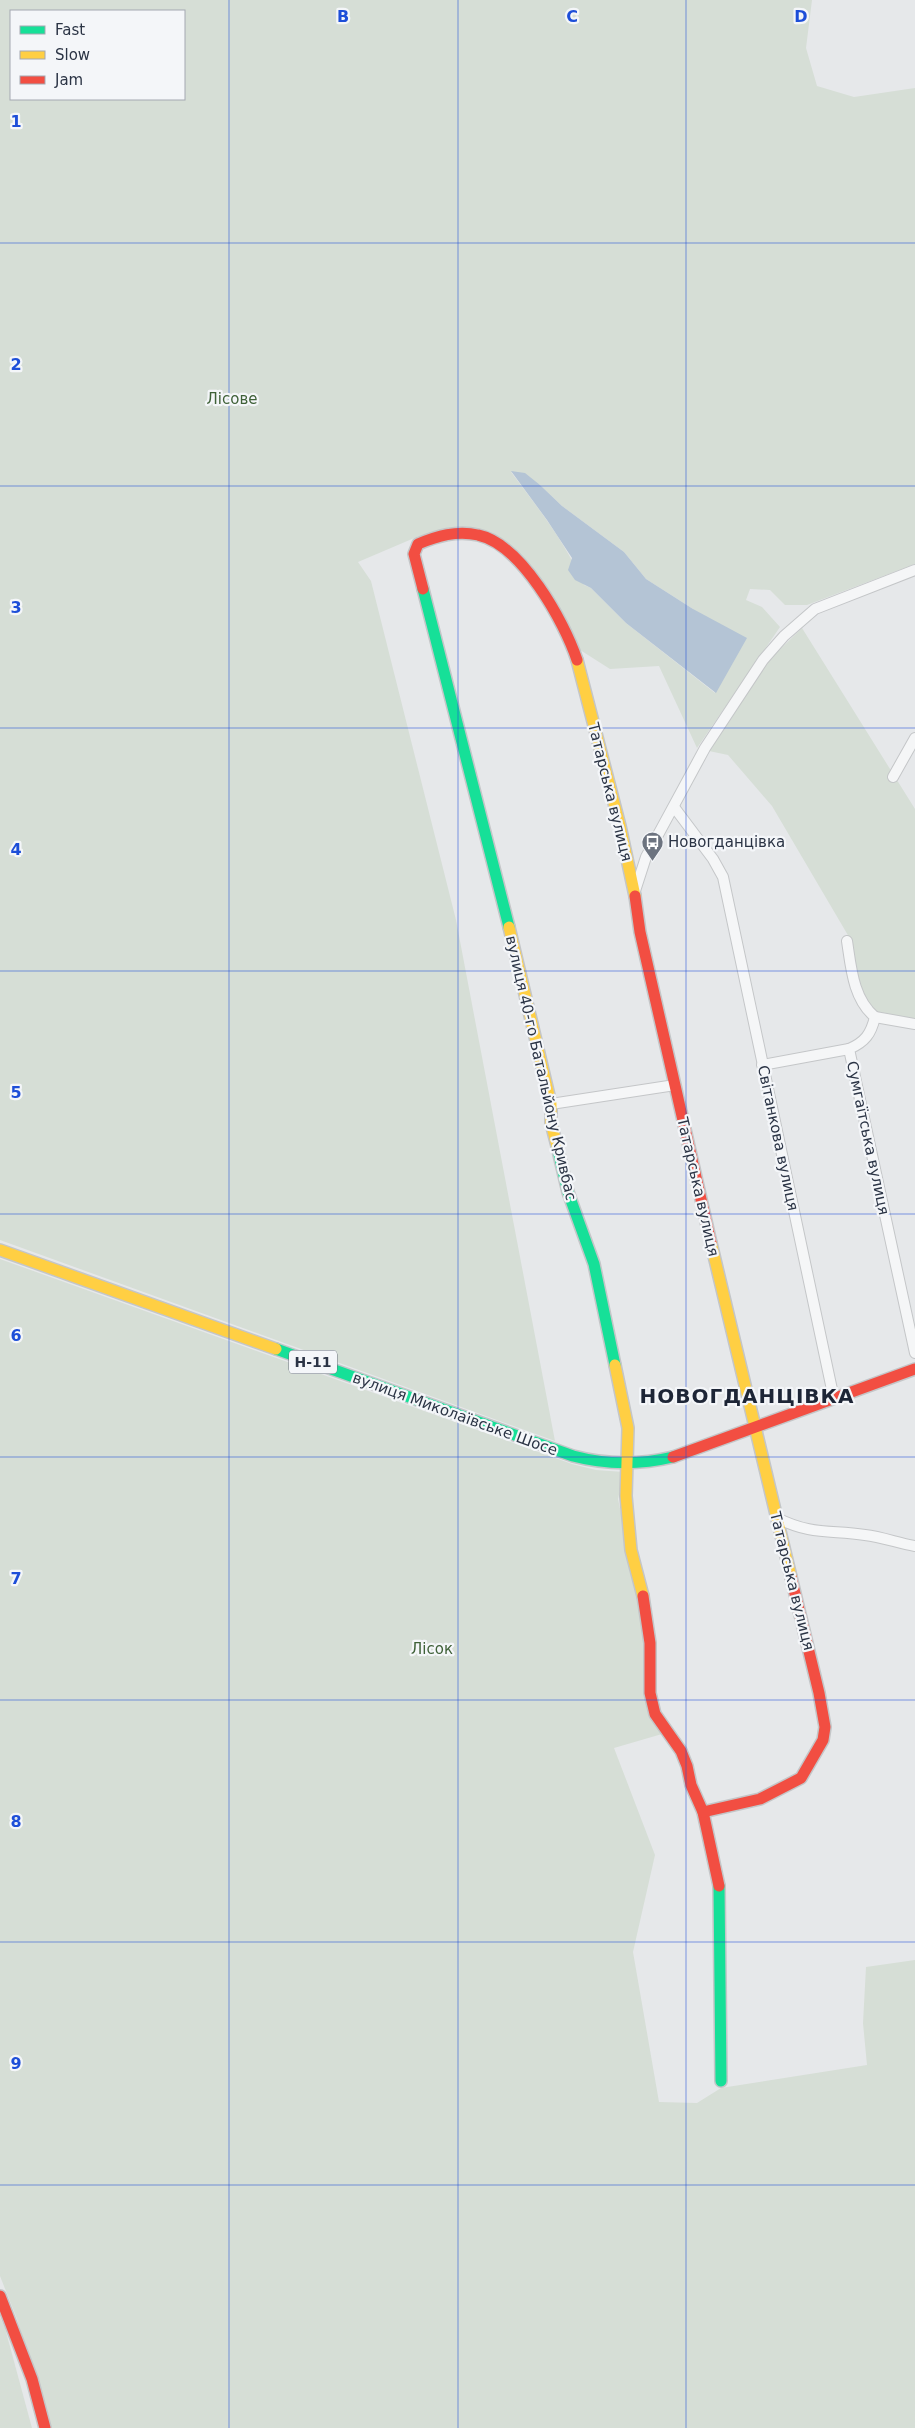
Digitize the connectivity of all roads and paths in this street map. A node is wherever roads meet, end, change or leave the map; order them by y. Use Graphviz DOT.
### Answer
graph roads {
  1 [pos="467,532"];
  2 [pos="915,570"];
  3 [pos="915,738"];
  4 [pos="893,777"];
  5 [pos="674,807"];
  6 [pos="635,891"];
  7 [pos="847,941"];
  8 [pos="875,1017"];
  9 [pos="915,1024"];
  10 [pos="849,1049"];
  11 [pos="762,1066"];
  12 [pos="675,1085"];
  13 [pos="551,1104"];
  14 [pos="0,1250"];
  15 [pos="915,1353"];
  16 [pos="915,1369"];
  17 [pos="834,1399"];
  18 [pos="754,1428"];
  19 [pos="628,1465"];
  20 [pos="777,1518"];
  21 [pos="915,1546"];
  22 [pos="703,1812"];
  23 [pos="722,2080"];
  24 [pos="0,2296"];
  25 [pos="45,2428"];
  1 -- 6 [label="street, Татарська вулиця"];
  1 -- 13 [label="street, вулиця 40-го Батальйону Кривбас"];
  2 -- 5 [label="street"];
  3 -- 4 [label="street"];
  5 -- 6 [label="street"];
  5 -- 11 [label="street, Світанкова вулиця"];
  6 -- 12 [label="street, Татарська вулиця"];
  7 -- 8 [label="street"];
  8 -- 9 [label="street"];
  8 -- 10 [label="street, Сумгаїтська вулиця"];
  10 -- 11 [label="street"];
  10 -- 15 [label="street, Сумгаїтська вулиця"];
  11 -- 17 [label="street, Світанкова вулиця"];
  12 -- 13 [label="street"];
  12 -- 18 [label="street, Татарська вулиця"];
  13 -- 19 [label="street, вулиця 40-го Батальйону Кривбас"];
  14 -- 19 [label="street, вулиця Миколаївське Шосе / Н-11"];
  16 -- 17 [label="street, вулиця Миколаївське Шосе / Н-11"];
  17 -- 18 [label="street, вулиця Миколаївське Шосе / Н-11"];
  18 -- 19 [label="street, вулиця Миколаївське Шосе / Н-11"];
  18 -- 20 [label="street, Татарська вулиця"];
  19 -- 22 [label="street, вулиця 40-го Батальйону Кривбас"];
  20 -- 21 [label="street"];
  20 -- 22 [label="street, Татарська вулиця"];
  22 -- 23 [label="street, вулиця 40-го Батальйону Кривбас"];
  24 -- 25 [label="street"];
}
